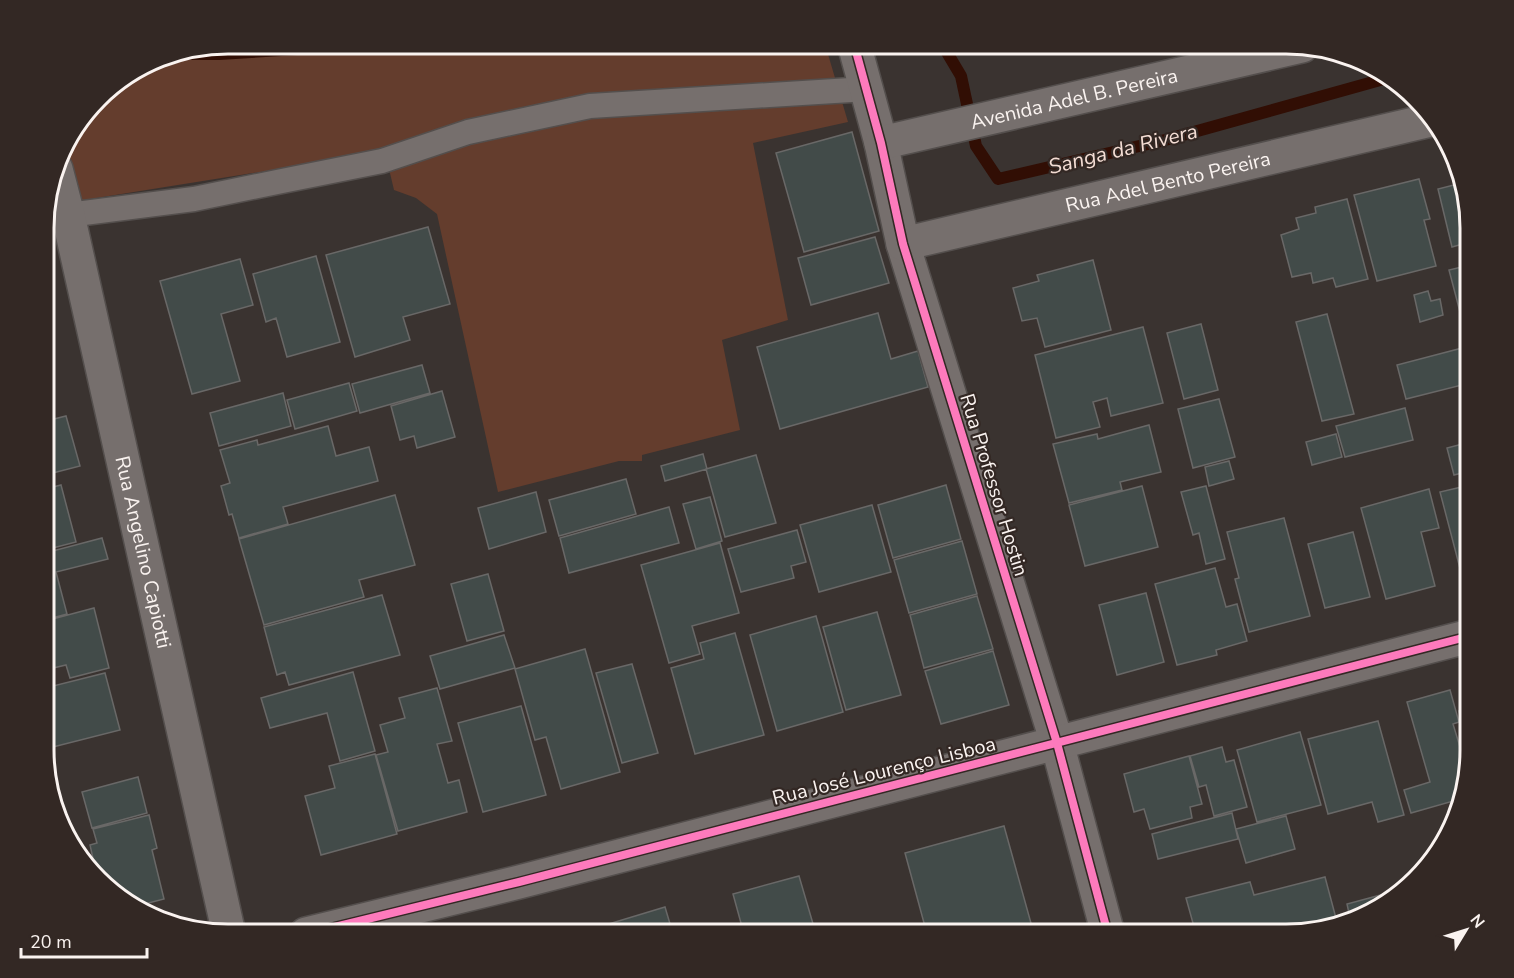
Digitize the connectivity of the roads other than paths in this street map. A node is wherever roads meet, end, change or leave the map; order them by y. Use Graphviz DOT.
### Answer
graph roads {
  1 [pos="857,54"];
  2 [pos="1267,54"];
  3 [pos="867,89"];
  4 [pos="1424,122"];
  5 [pos="881,143"];
  6 [pos="60,184"];
  7 [pos="68,215"];
  8 [pos="903,244"];
  9 [pos="1460,639"];
  10 [pos="1057,743"];
  11 [pos="227,924"];
  12 [pos="347,924"];
  13 [pos="1105,924"];
  1 -- 3 [label="street, Rua Professor Hostin"];
  2 -- 5 [label="street, Avenida Adel B. Pereira"];
  3 -- 5 [label="street, Rua Professor Hostin"];
  3 -- 7 [label="lane"];
  4 -- 8 [label="street, Rua Adel Bento Pereira"];
  5 -- 8 [label="street, Rua Professor Hostin"];
  6 -- 7 [label="street, Rua Angelino Capiotti"];
  7 -- 11 [label="street, Rua Angelino Capiotti"];
  8 -- 10 [label="street, Rua Professor Hostin"];
  9 -- 10 [label="street, Rua José Lourenço Lisboa"];
  10 -- 12 [label="street, Rua José Lourenço Lisboa"];
  10 -- 13 [label="street, Rua Professor Hostin"];
}
